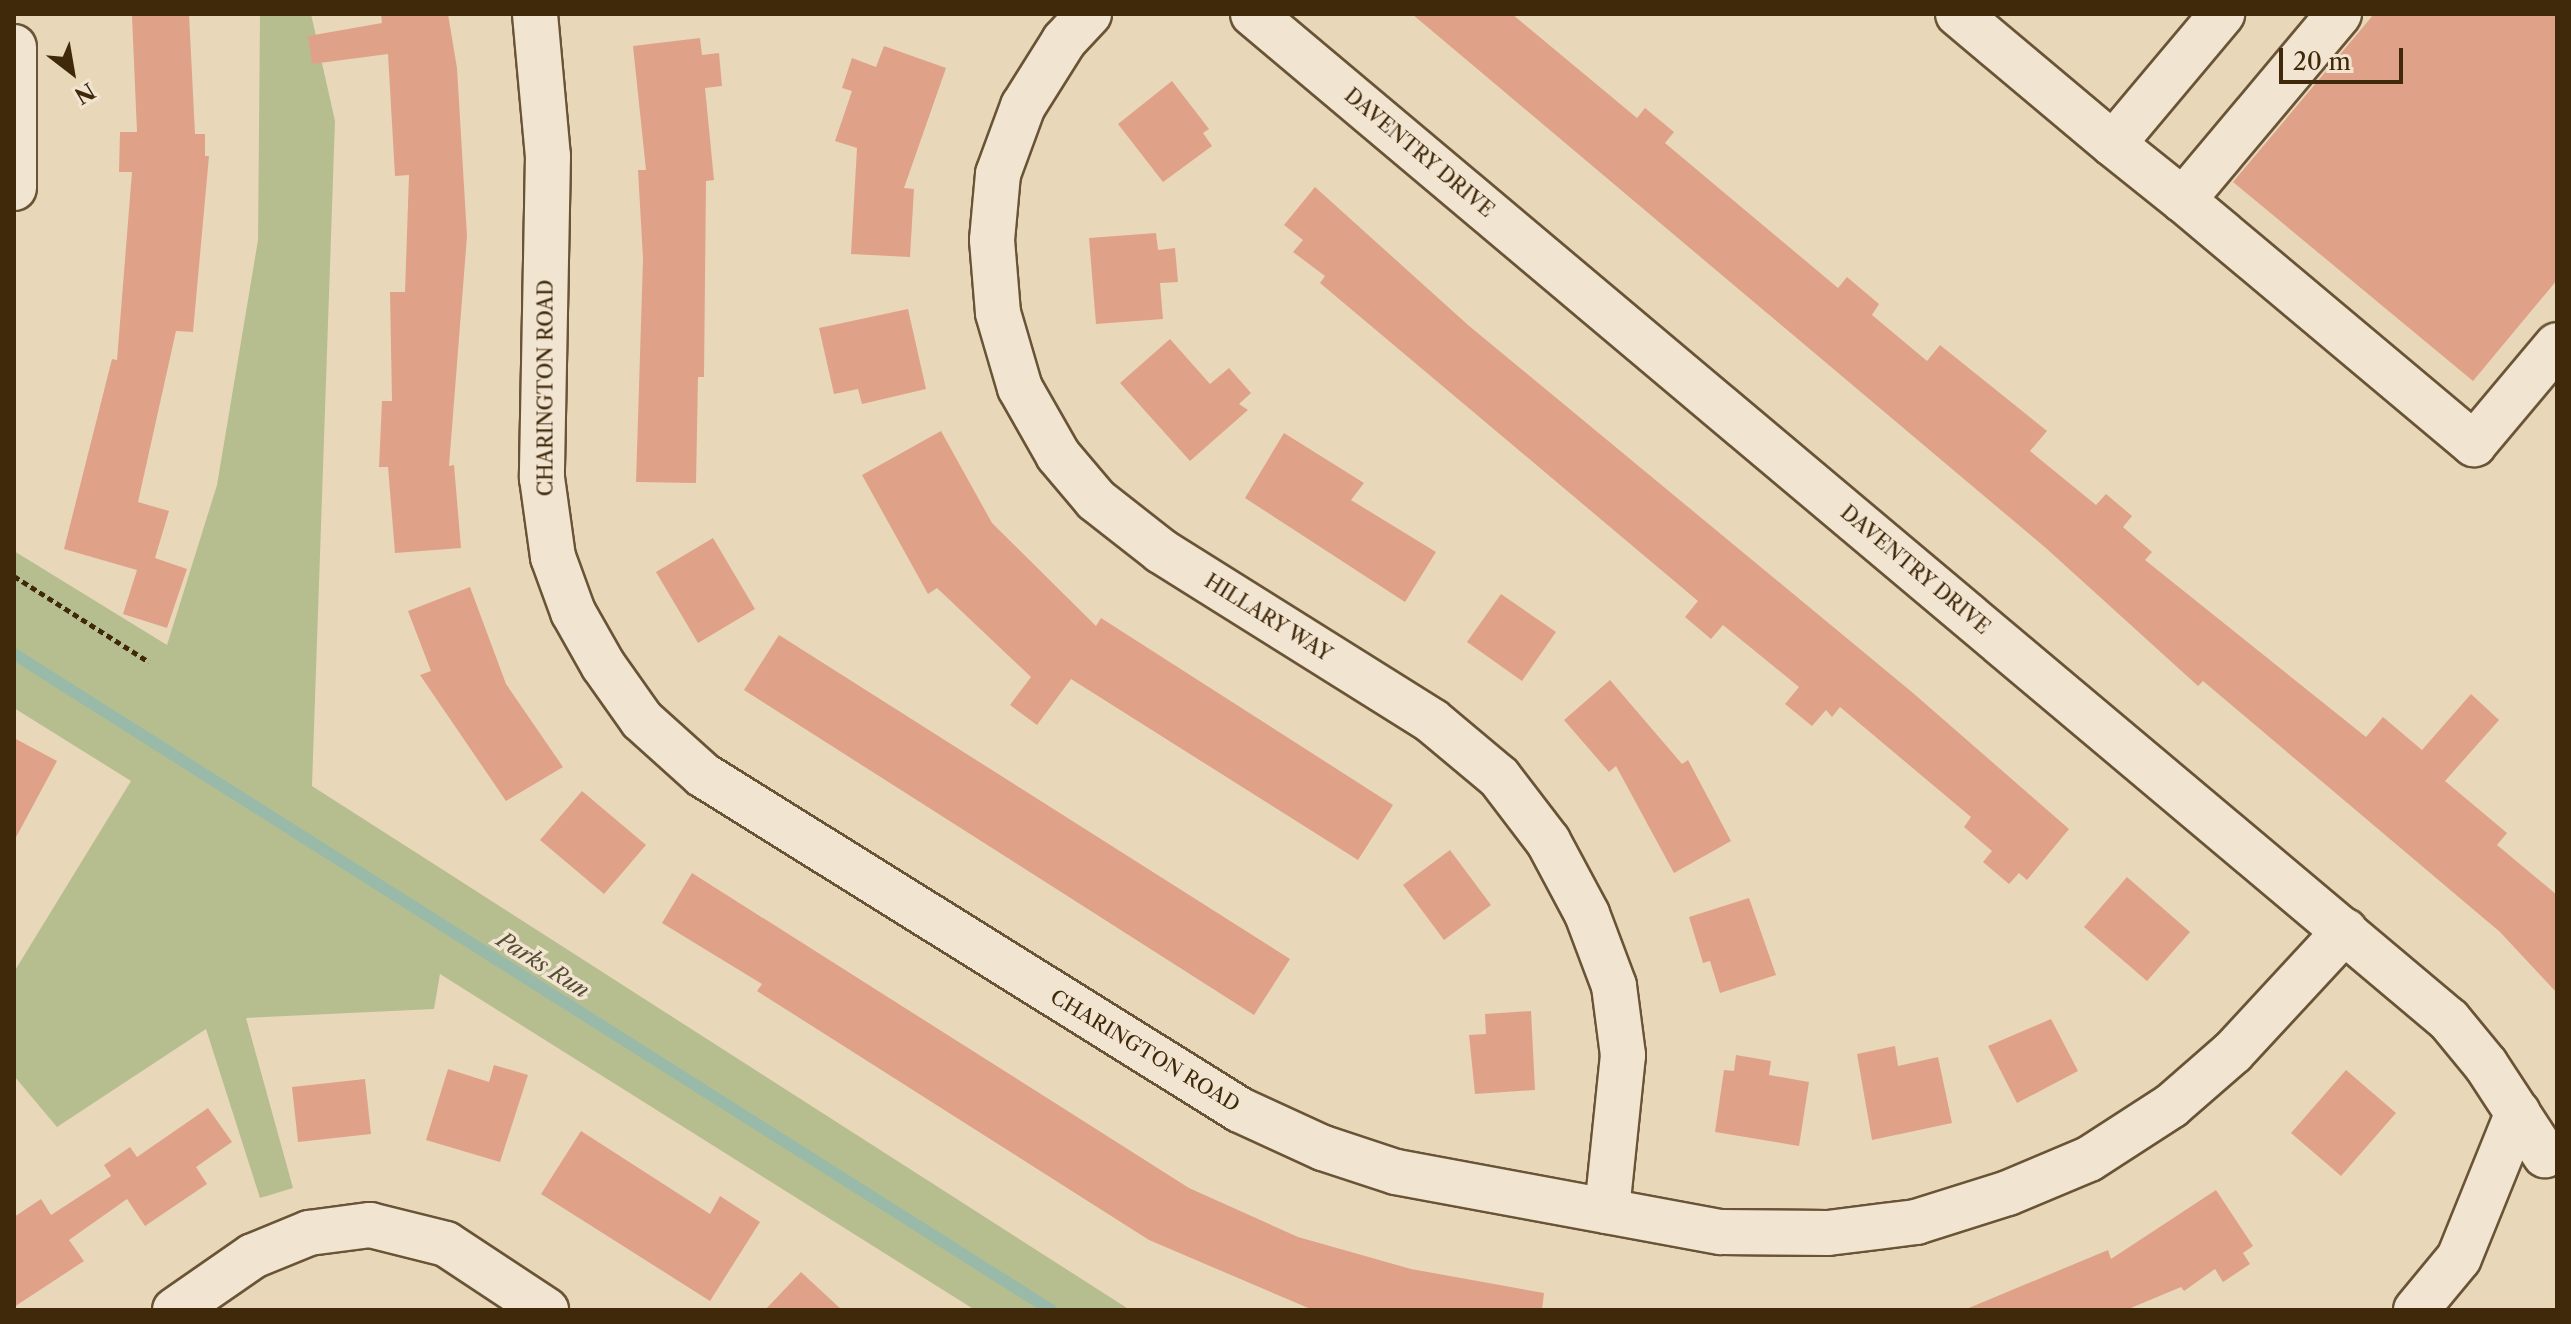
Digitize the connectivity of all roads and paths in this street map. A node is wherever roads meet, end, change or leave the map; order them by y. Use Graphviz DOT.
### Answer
graph roads {
  1 [pos="535,14"];
  2 [pos="1089,14"];
  3 [pos="1253,14"];
  4 [pos="1958,14"];
  5 [pos="2222,14"];
  6 [pos="2339,14"];
  7 [pos="14,47"];
  8 [pos="2113,144"];
  9 [pos="14,188"];
  10 [pos="2183,200"];
  11 [pos="2557,345"];
  12 [pos="14,576"];
  13 [pos="149,662"];
  14 [pos="2345,931"];
  15 [pos="2518,1112"];
  16 [pos="2545,1155"];
  17 [pos="1607,1211"];
  18 [pos="175,1310"];
  19 [pos="546,1310"];
  20 [pos="2416,1310"];
  1 -- 17 [label="street, CHARINGTON ROAD"];
  2 -- 17 [label="street, HILLARY WAY"];
  3 -- 14 [label="street, DAVENTRY DRIVE"];
  4 -- 8 [label="street"];
  5 -- 8 [label="street"];
  6 -- 10 [label="street"];
  7 -- 9 [label="street"];
  8 -- 10 [label="street"];
  10 -- 11 [label="street"];
  12 -- 13 [label="path"];
  14 -- 15 [label="street, DAVENTRY DRIVE"];
  14 -- 17 [label="street, CHARINGTON ROAD"];
  15 -- 16 [label="street, DAVENTRY DRIVE"];
  15 -- 20 [label="street"];
  18 -- 19 [label="street"];
}
